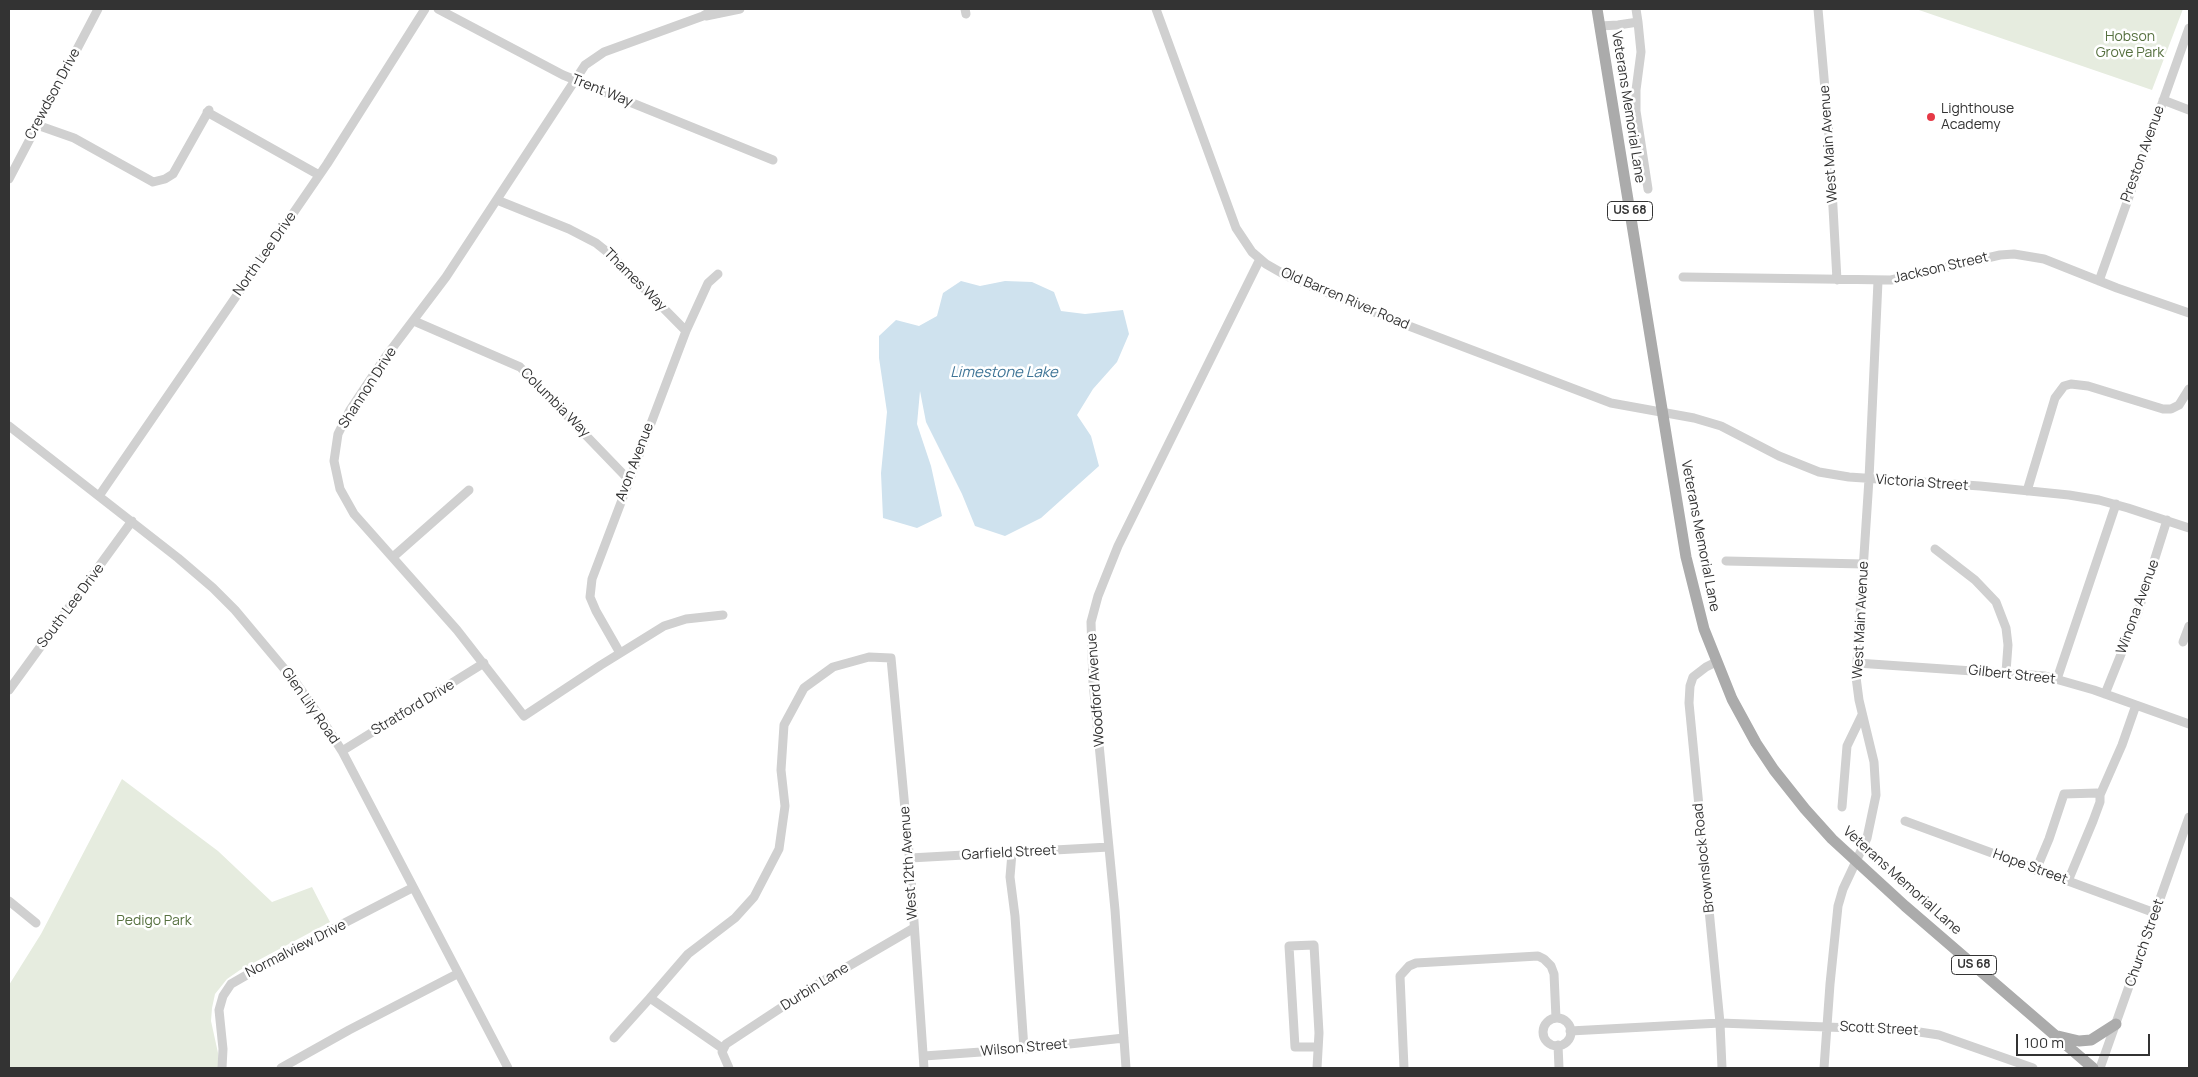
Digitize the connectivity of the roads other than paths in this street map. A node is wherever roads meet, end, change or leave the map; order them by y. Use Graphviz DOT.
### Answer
graph roads {
  1 [pos="98,9"];
  2 [pos="425,9"];
  3 [pos="438,9"];
  4 [pos="715,9"];
  5 [pos="740,9"];
  6 [pos="1156,9"];
  7 [pos="1597,9"];
  8 [pos="1636,9"];
  9 [pos="1818,9"];
  10 [pos="703,16"];
  11 [pos="1638,22"];
  12 [pos="1600,26"];
  13 [pos="2189,28"];
  14 [pos="574,80"];
  15 [pos="2163,100"];
  16 [pos="2189,110"];
  17 [pos="37,125"];
  18 [pos="773,160"];
  19 [pos="319,176"];
  20 [pos="9,179"];
  21 [pos="1648,189"];
  22 [pos="496,200"];
  23 [pos="1260,260"];
  24 [pos="718,274"];
  25 [pos="1683,277"];
  26 [pos="1837,280"];
  27 [pos="1878,281"];
  28 [pos="2099,281"];
  29 [pos="2189,313"];
  30 [pos="414,321"];
  31 [pos="686,330"];
  32 [pos="2189,389"];
  33 [pos="1662,413"];
  34 [pos="9,426"];
  35 [pos="628,479"];
  36 [pos="1869,479"];
  37 [pos="469,490"];
  38 [pos="2027,491"];
  39 [pos="99,496"];
  40 [pos="2116,504"];
  41 [pos="2167,520"];
  42 [pos="132,521"];
  43 [pos="2189,528"];
  44 [pos="1935,548"];
  45 [pos="393,557"];
  46 [pos="1726,561"];
  47 [pos="1864,564"];
  48 [pos="724,614"];
  49 [pos="2189,626"];
  50 [pos="2183,642"];
  51 [pos="620,653"];
  52 [pos="1716,662"];
  53 [pos="484,663"];
  54 [pos="1857,663"];
  55 [pos="2006,672"];
  56 [pos="2057,679"];
  57 [pos="9,690"];
  58 [pos="2105,694"];
  59 [pos="2136,705"];
  60 [pos="1862,715"];
  61 [pos="2189,724"];
  62 [pos="342,751"];
  63 [pos="2100,796"];
  64 [pos="1842,807"];
  65 [pos="2189,817"];
  66 [pos="1904,821"];
  67 [pos="1109,847"];
  68 [pos="1012,853"];
  69 [pos="910,858"];
  70 [pos="1856,862"];
  71 [pos="2036,870"];
  72 [pos="2068,881"];
  73 [pos="412,888"];
  74 [pos="9,901"];
  75 [pos="2155,913"];
  76 [pos="36,923"];
  77 [pos="914,928"];
  78 [pos="457,974"];
  79 [pos="650,998"];
  80 [pos="1556,1018"];
  81 [pos="1720,1023"];
  82 [pos="2116,1024"];
  83 [pos="1827,1026"];
  84 [pos="1570,1031"];
  85 [pos="2054,1035"];
  86 [pos="614,1038"];
  87 [pos="1124,1038"];
  88 [pos="1558,1045"];
  89 [pos="1316,1047"];
  90 [pos="1024,1049"];
  91 [pos="722,1050"];
  92 [pos="924,1056"];
  93 [pos="222,1068"];
  94 [pos="281,1068"];
  95 [pos="508,1068"];
  96 [pos="729,1068"];
  97 [pos="924,1068"];
  98 [pos="1126,1068"];
  99 [pos="1317,1068"];
  100 [pos="1404,1068"];
  101 [pos="1559,1068"];
  102 [pos="1722,1068"];
  103 [pos="1824,1068"];
  104 [pos="2033,1068"];
  105 [pos="2092,1068"];
  106 [pos="2100,1068"];
  1 -- 17 [label="street, Crewdson Drive"];
  2 -- 19 [label="street, North Lee Drive"];
  3 -- 14 [label="street, Trent Way"];
  4 -- 10 [label="street, Shannon Drive"];
  5 -- 10 [label="street, Shannon Drive"];
  6 -- 23 [label="street, Old Barren River Road"];
  7 -- 12 [label="main road, Veterans Memorial Lane / US 68"];
  8 -- 11 [label="street"];
  9 -- 26 [label="street, West Main Avenue"];
  10 -- 14 [label="street, Shannon Drive"];
  11 -- 12 [label="street"];
  11 -- 21 [label="street"];
  12 -- 33 [label="main road, Veterans Memorial Lane / US 68"];
  13 -- 15 [label="street, Preston Avenue"];
  14 -- 18 [label="street, Trent Way"];
  14 -- 22 [label="street, Shannon Drive"];
  15 -- 16 [label="street"];
  15 -- 28 [label="street, Preston Avenue"];
  17 -- 19 [label="street"];
  17 -- 20 [label="street, Crewdson Drive"];
  19 -- 39 [label="street, North Lee Drive"];
  22 -- 30 [label="street, Shannon Drive"];
  22 -- 31 [label="street, Thames Way"];
  23 -- 33 [label="street, Old Barren River Road"];
  23 -- 67 [label="street, Woodford Avenue"];
  24 -- 31 [label="street, Avon Avenue"];
  25 -- 26 [label="street, Jackson Street"];
  26 -- 27 [label="street, Jackson Street"];
  27 -- 28 [label="street, Jackson Street"];
  27 -- 36 [label="street, West Main Avenue"];
  28 -- 29 [label="street, Jackson Street"];
  30 -- 35 [label="street, Columbia Way"];
  30 -- 45 [label="street, Shannon Drive"];
  31 -- 35 [label="street, Avon Avenue"];
  32 -- 38 [label="street"];
  33 -- 36 [label="street, Victoria Street"];
  33 -- 52 [label="main road, Veterans Memorial Lane / US 68"];
  34 -- 39 [label="street, Glen Lily Road"];
  35 -- 51 [label="street, Avon Avenue"];
  36 -- 38 [label="street, Victoria Street"];
  36 -- 47 [label="street, West Main Avenue"];
  37 -- 45 [label="street"];
  38 -- 40 [label="street, Victoria Street"];
  39 -- 42 [label="street, Glen Lily Road"];
  40 -- 41 [label="street, Victoria Street"];
  40 -- 56 [label="street"];
  41 -- 43 [label="street, Victoria Street"];
  41 -- 58 [label="street, Winona Avenue"];
  42 -- 57 [label="street, South Lee Drive"];
  42 -- 62 [label="street, Glen Lily Road"];
  44 -- 55 [label="street"];
  45 -- 53 [label="street, Shannon Drive"];
  46 -- 47 [label="street"];
  47 -- 54 [label="street, West Main Avenue"];
  48 -- 51 [label="street"];
  49 -- 50 [label="street"];
  51 -- 53 [label="street, Shannon Drive"];
  52 -- 70 [label="main road, Veterans Memorial Lane / US 68"];
  52 -- 81 [label="street, Brownslock Road"];
  53 -- 62 [label="street, Stratford Drive"];
  54 -- 55 [label="street, Gilbert Street"];
  54 -- 60 [label="street, West Main Avenue"];
  55 -- 56 [label="street, Gilbert Street"];
  56 -- 58 [label="street, Gilbert Street"];
  58 -- 59 [label="street, Gilbert Street"];
  59 -- 61 [label="street, Gilbert Street"];
  59 -- 63 [label="street"];
  60 -- 64 [label="street"];
  60 -- 70 [label="street, West Main Avenue"];
  62 -- 73 [label="street, Glen Lily Road"];
  63 -- 71 [label="street"];
  63 -- 72 [label="street"];
  65 -- 75 [label="street, Church Street"];
  66 -- 71 [label="street, Hope Street"];
  67 -- 68 [label="street, Garfield Street"];
  67 -- 87 [label="street, Woodford Avenue"];
  68 -- 69 [label="street, Garfield Street"];
  68 -- 90 [label="street"];
  69 -- 77 [label="street, West 12th Avenue"];
  69 -- 79 [label="street, West 12th Avenue"];
  70 -- 83 [label="street, West Main Avenue"];
  70 -- 85 [label="main road, Veterans Memorial Lane / US 68"];
  71 -- 72 [label="street, Hope Street"];
  72 -- 75 [label="street, Hope Street"];
  73 -- 78 [label="street, Glen Lily Road"];
  73 -- 93 [label="street, Normalview Drive"];
  74 -- 76 [label="street"];
  75 -- 82 [label="street, Church Street"];
  77 -- 91 [label="street, Durbin Lane"];
  77 -- 92 [label="street, West 12th Avenue"];
  78 -- 94 [label="street"];
  78 -- 95 [label="street, Glen Lily Road"];
  79 -- 86 [label="street"];
  79 -- 91 [label="street"];
  80 -- 84 [label="street"];
  80 -- 88 [label="street"];
  80 -- 100 [label="street"];
  81 -- 83 [label="street, Scott Street"];
  81 -- 84 [label="street, Scott Street"];
  81 -- 102 [label="street, Brownslock Road"];
  82 -- 85 [label="main road"];
  82 -- 106 [label="street, Church Street"];
  83 -- 103 [label="street, West Main Avenue"];
  83 -- 104 [label="street, Scott Street"];
  84 -- 88 [label="street"];
  85 -- 105 [label="main road, Veterans Memorial Lane / US 68"];
  87 -- 90 [label="street, Wilson Street"];
  87 -- 98 [label="street, Woodford Avenue"];
  88 -- 101 [label="street"];
  89 -- 89 [label="street"];
  89 -- 99 [label="street"];
  90 -- 92 [label="street, Wilson Street"];
  91 -- 96 [label="street"];
  92 -- 97 [label="street, West 12th Avenue"];
}
